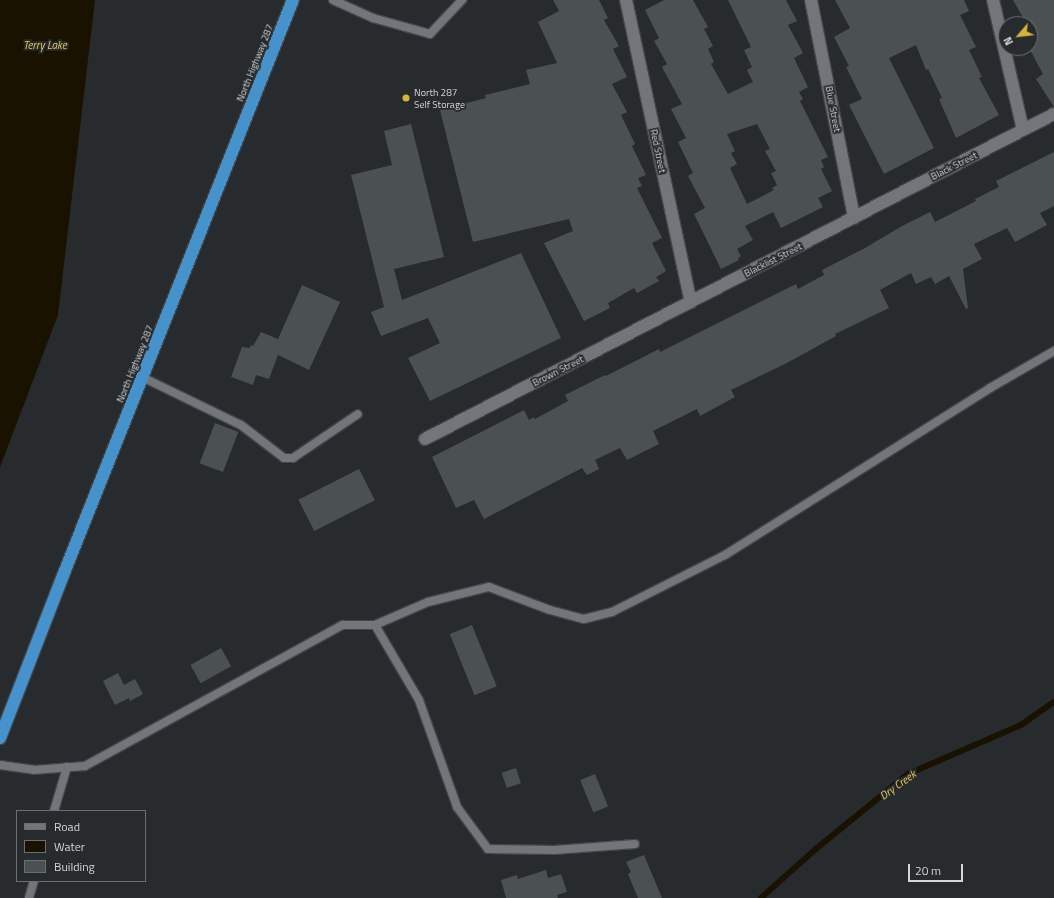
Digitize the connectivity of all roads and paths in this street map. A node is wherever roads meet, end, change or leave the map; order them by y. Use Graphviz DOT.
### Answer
graph roads {
  1 [pos="293,0"];
  2 [pos="333,0"];
  3 [pos="462,0"];
  4 [pos="626,0"];
  5 [pos="811,0"];
  6 [pos="993,0"];
  7 [pos="1054,114"];
  8 [pos="1023,130"];
  9 [pos="854,218"];
  10 [pos="691,302"];
  11 [pos="1054,351"];
  12 [pos="142,377"];
  13 [pos="358,414"];
  14 [pos="425,439"];
  15 [pos="375,625"];
  16 [pos="0,738"];
  17 [pos="0,765"];
  18 [pos="67,767"];
  19 [pos="54,810"];
  20 [pos="635,844"];
  21 [pos="34,882"];
  22 [pos="29,898"];
  1 -- 12 [label="highway, North Highway 287"];
  2 -- 3 [label="lane"];
  4 -- 10 [label="street, Red Street"];
  5 -- 9 [label="street, Blue Street"];
  6 -- 8 [label="street"];
  7 -- 8 [label="street, Black Street"];
  8 -- 9 [label="street, Black Street"];
  9 -- 10 [label="street, Blacklist Street"];
  10 -- 14 [label="street, Brown Street"];
  11 -- 15 [label="lane"];
  12 -- 13 [label="lane"];
  12 -- 16 [label="highway, North Highway 287"];
  15 -- 18 [label="lane"];
  15 -- 20 [label="lane"];
  17 -- 18 [label="lane"];
  18 -- 19 [label="lane"];
  21 -- 22 [label="lane"];
}
